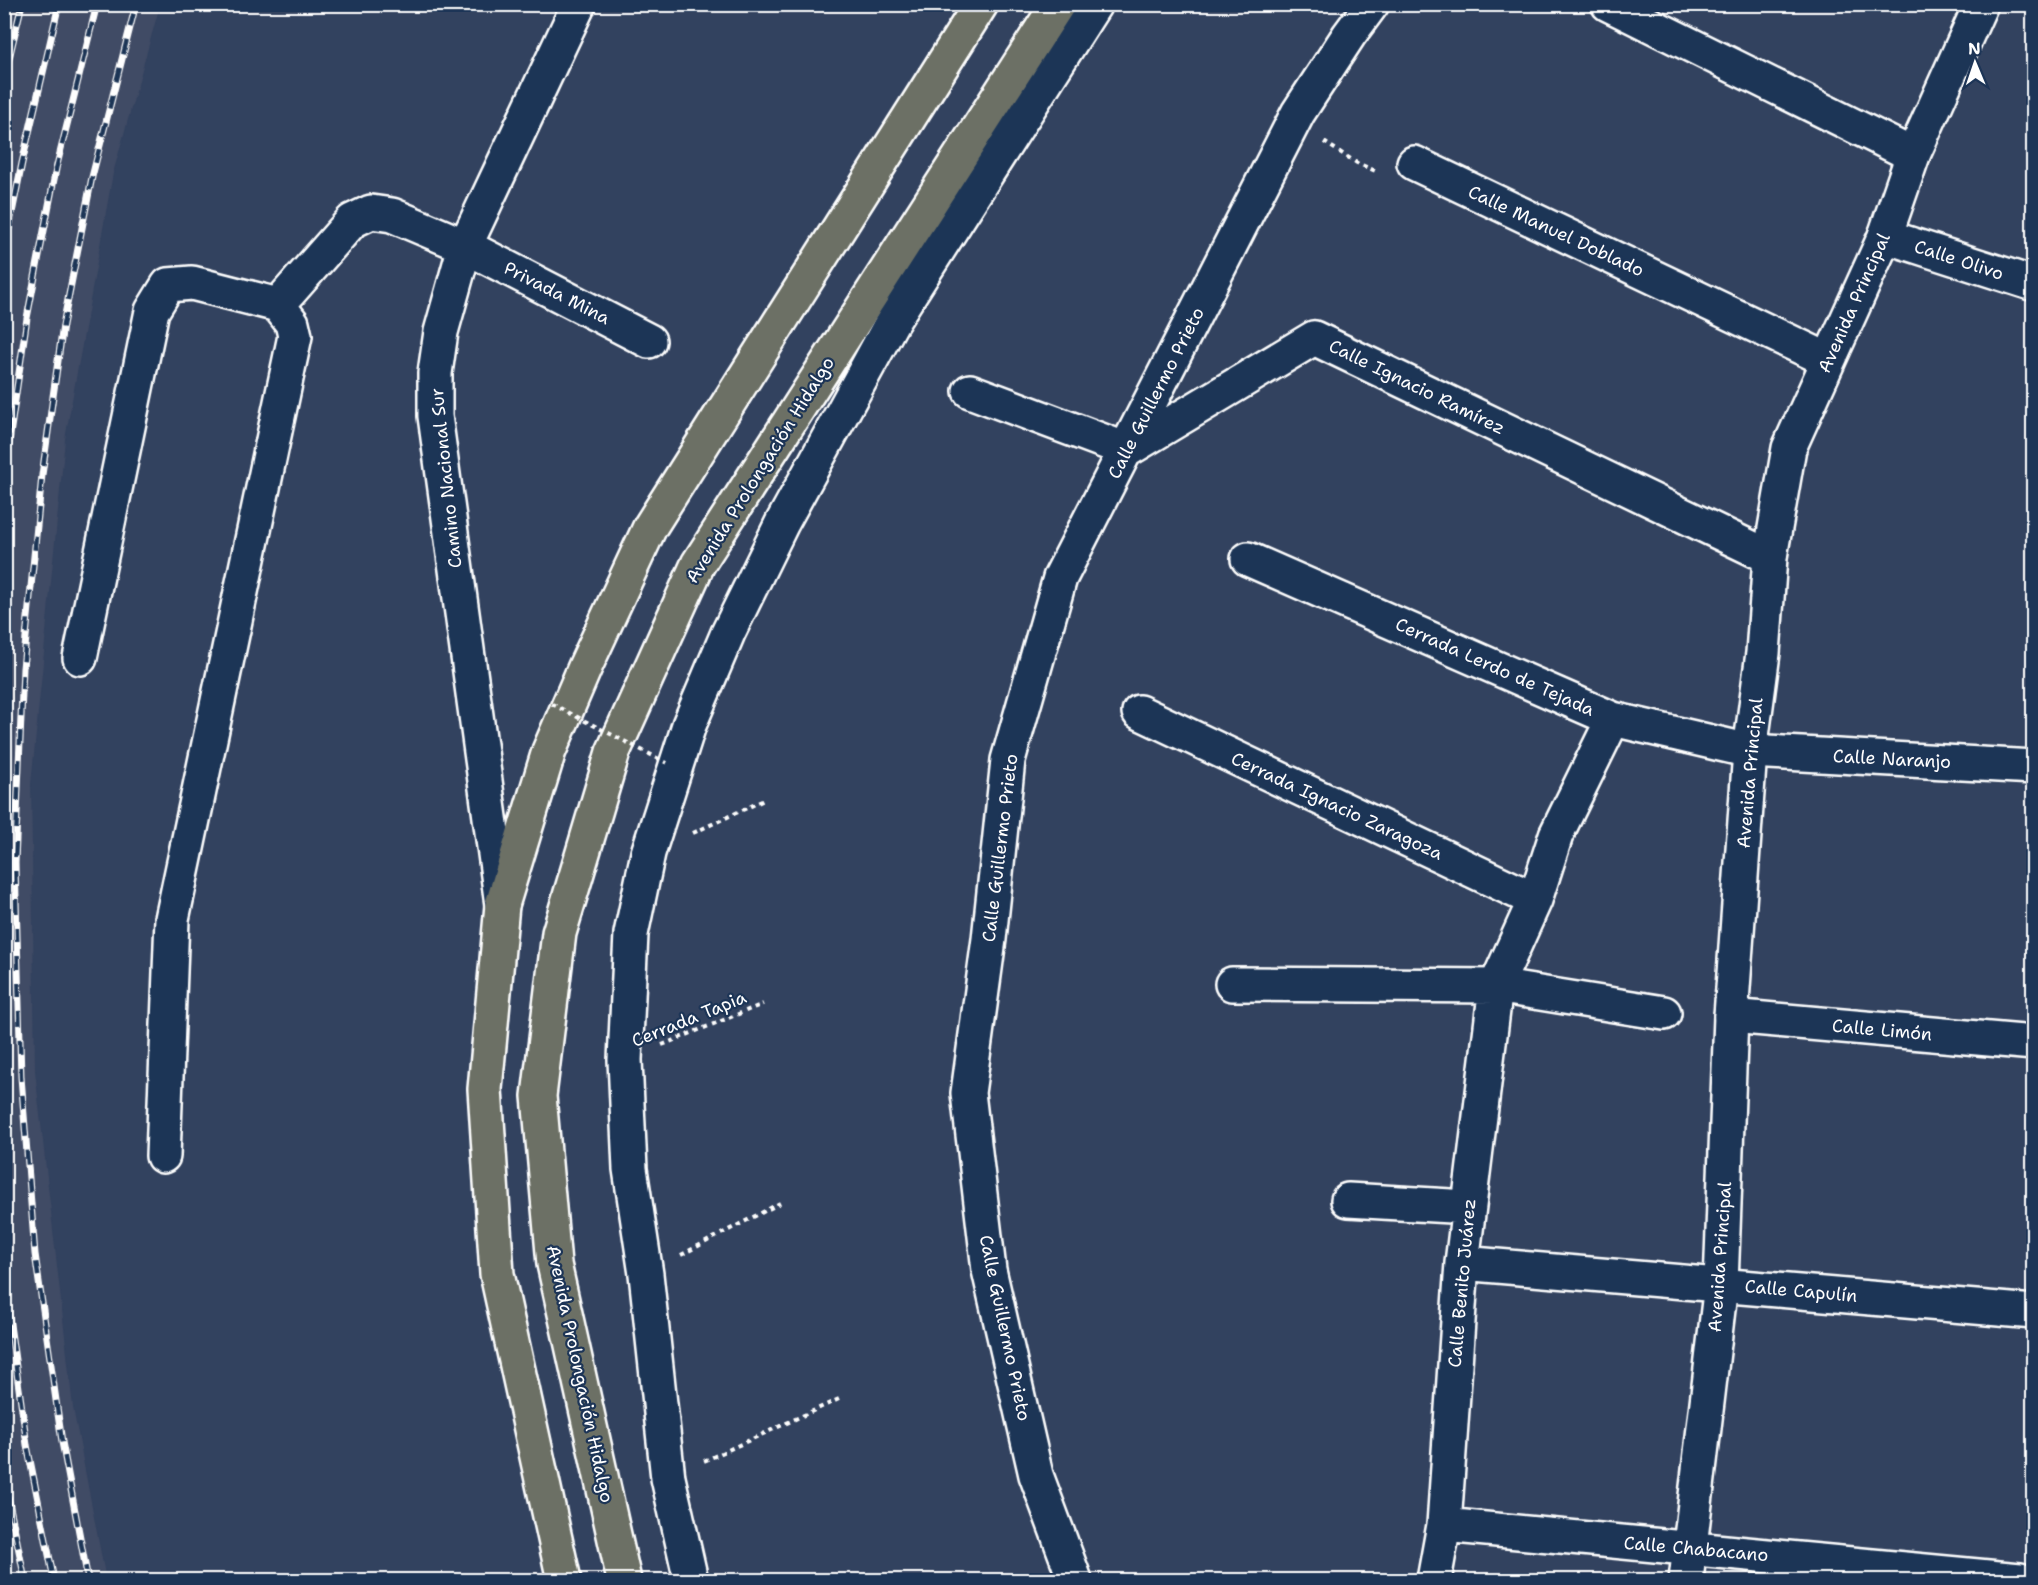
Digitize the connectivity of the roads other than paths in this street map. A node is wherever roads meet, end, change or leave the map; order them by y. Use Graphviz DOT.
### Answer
graph roads {
  1 [pos="579,4"];
  2 [pos="981,4"];
  3 [pos="1058,4"];
  4 [pos="1095,4"];
  5 [pos="1372,4"];
  6 [pos="1608,4"];
  7 [pos="1982,4"];
  8 [pos="1345,20"];
  9 [pos="1913,155"];
  10 [pos="1414,163"];
  11 [pos="1886,236"];
  12 [pos="465,246"];
  13 [pos="2034,284"];
  14 [pos="278,306"];
  15 [pos="649,341"];
  16 [pos="1828,360"];
  17 [pos="970,391"];
  18 [pos="1127,450"];
  19 [pos="1770,557"];
  20 [pos="1248,559"];
  21 [pos="80,658"];
  22 [pos="1139,712"];
  23 [pos="1613,719"];
  24 [pos="1750,751"];
  25 [pos="2034,767"];
  26 [pos="1535,900"];
  27 [pos="502,905"];
  28 [pos="1232,984"];
  29 [pos="1496,986"];
  30 [pos="1664,1013"];
  31 [pos="1731,1016"];
  32 [pos="2034,1043"];
  33 [pos="163,1156"];
  34 [pos="1348,1200"];
  35 [pos="1468,1207"];
  36 [pos="1462,1263"];
  37 [pos="1721,1284"];
  38 [pos="2034,1312"];
  39 [pos="1444,1525"];
  40 [pos="1689,1549"];
  41 [pos="564,1581"];
  42 [pos="624,1581"];
  43 [pos="692,1581"];
  44 [pos="1075,1581"];
  45 [pos="1434,1581"];
  46 [pos="1686,1581"];
  47 [pos="2019,1581"];
  1 -- 12 [label="street, Camino Nacional Sur"];
  2 -- 27 [label="highway"];
  3 -- 42 [label="highway, Avenida Prolongación Hidalgo"];
  4 -- 43 [label="street"];
  5 -- 8 [label="street, Calle Guillermo Prieto"];
  6 -- 9 [label="street"];
  7 -- 9 [label="street, Avenida Principal"];
  8 -- 18 [label="street, Calle Guillermo Prieto"];
  9 -- 11 [label="street, Avenida Principal"];
  10 -- 16 [label="street, Calle Manuel Doblado"];
  11 -- 13 [label="street, Calle Olivo"];
  11 -- 16 [label="street, Avenida Principal"];
  12 -- 14 [label="street, Privada Mina"];
  12 -- 15 [label="street, Privada Mina"];
  12 -- 27 [label="street, Camino Nacional Sur"];
  14 -- 21 [label="street"];
  14 -- 33 [label="street"];
  16 -- 19 [label="street, Avenida Principal"];
  17 -- 18 [label="street"];
  18 -- 19 [label="street, Calle Ignacio Ramírez"];
  18 -- 44 [label="street, Calle Guillermo Prieto"];
  19 -- 24 [label="street, Avenida Principal"];
  20 -- 23 [label="street, Cerrada Lerdo de Tejada"];
  22 -- 26 [label="street, Cerrada Ignacio Zaragoza"];
  23 -- 24 [label="street, Cerrada Lerdo de Tejada"];
  23 -- 26 [label="street, Calle Benito Juárez"];
  24 -- 25 [label="street, Calle Naranjo"];
  24 -- 31 [label="street, Avenida Principal"];
  26 -- 29 [label="street, Calle Benito Juárez"];
  27 -- 41 [label="highway"];
  28 -- 29 [label="street"];
  29 -- 30 [label="street"];
  29 -- 35 [label="street, Calle Benito Juárez"];
  31 -- 32 [label="street, Calle Limón"];
  31 -- 37 [label="street, Avenida Principal"];
  34 -- 35 [label="street"];
  35 -- 36 [label="street, Calle Benito Juárez"];
  36 -- 37 [label="street, Calle Capulín"];
  36 -- 39 [label="street, Calle Benito Juárez"];
  37 -- 38 [label="street, Calle Capulín"];
  37 -- 40 [label="street, Avenida Principal"];
  39 -- 40 [label="street, Calle Chabacano"];
  39 -- 45 [label="street, Calle Benito Juárez"];
  40 -- 46 [label="street, Avenida Principal"];
  40 -- 47 [label="street, Calle Chabacano"];
}
